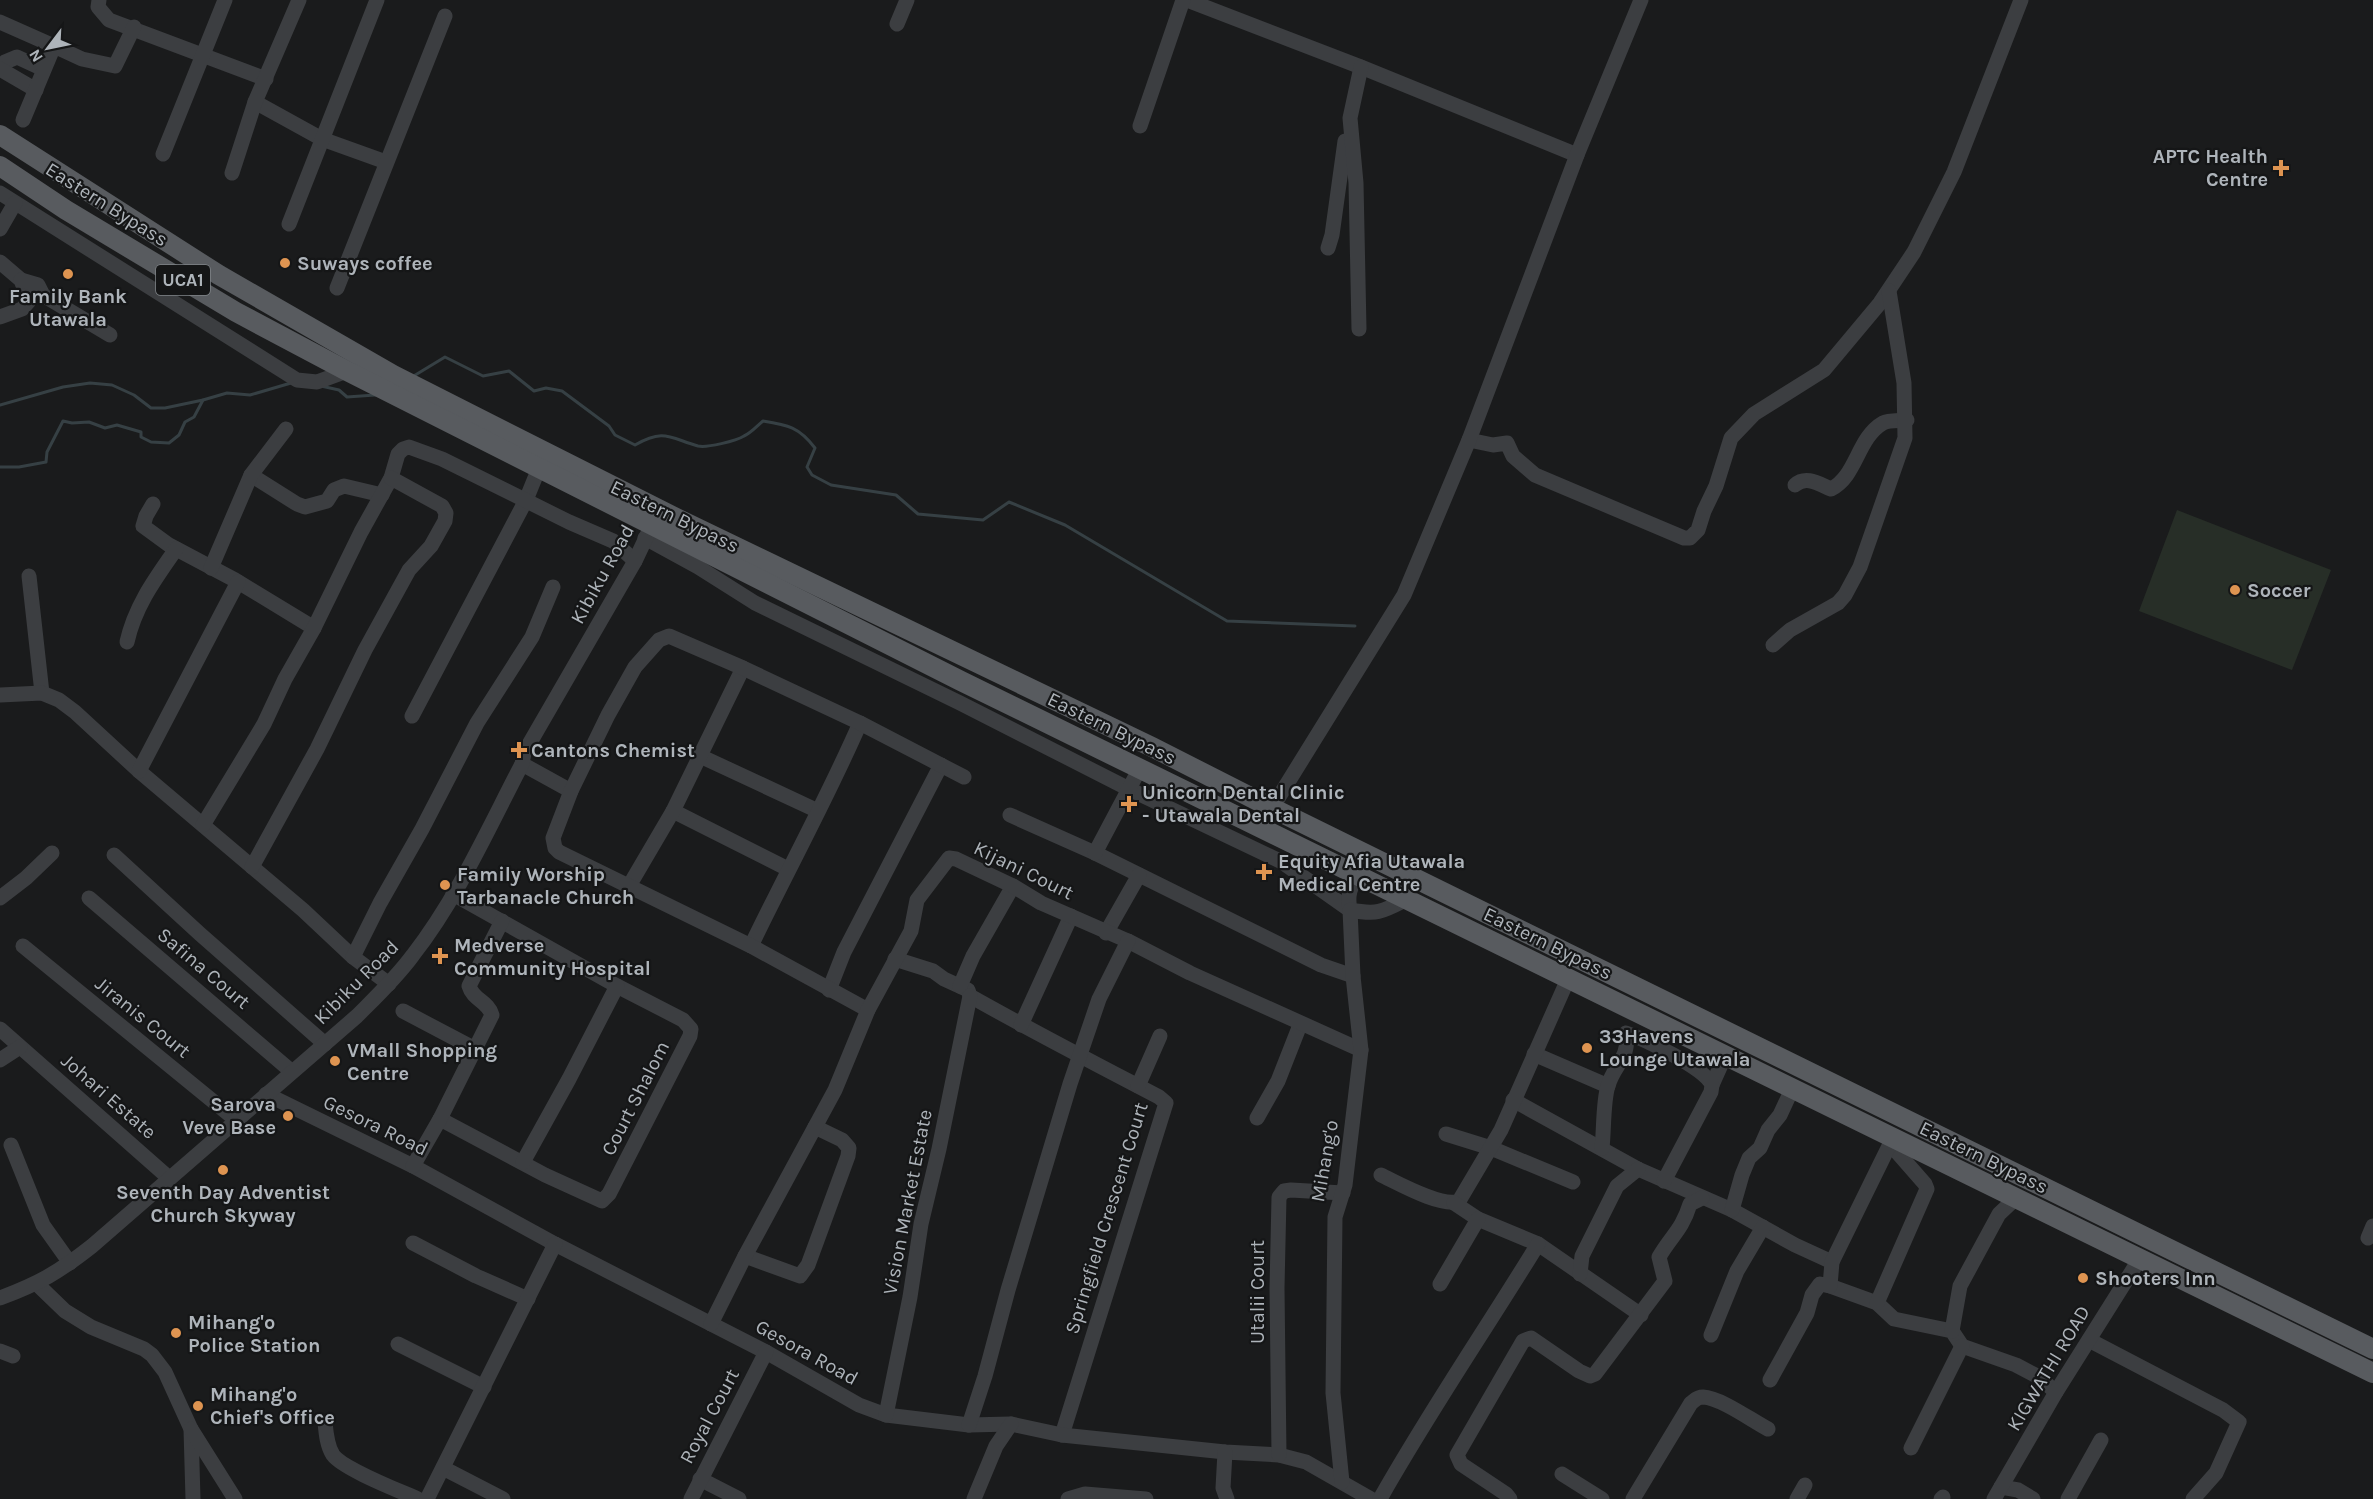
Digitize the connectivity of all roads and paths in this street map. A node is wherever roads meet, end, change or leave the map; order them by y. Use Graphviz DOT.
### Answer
graph roads {
  1 [pos="99,0"];
  2 [pos="225,0"];
  3 [pos="298,0"];
  4 [pos="376,0"];
  5 [pos="907,0"];
  6 [pos="1185,0"];
  7 [pos="1641,0"];
  8 [pos="2021,0"];
  9 [pos="445,16"];
  10 [pos="0,22"];
  11 [pos="897,24"];
  12 [pos="134,27"];
  13 [pos="54,46"];
  14 [pos="202,54"];
  15 [pos="1361,67"];
  16 [pos="0,69"];
  17 [pos="43,69"];
  18 [pos="266,79"];
  19 [pos="36,90"];
  20 [pos="255,102"];
  21 [pos="1350,118"];
  22 [pos="23,120"];
  23 [pos="1140,126"];
  24 [pos="0,135"];
  25 [pos="322,139"];
  26 [pos="163,153"];
  27 [pos="1577,155"];
  28 [pos="386,162"];
  29 [pos="0,166"];
  30 [pos="232,173"];
  31 [pos="0,193"];
  32 [pos="15,203"];
  33 [pos="289,224"];
  34 [pos="0,229"];
  35 [pos="1328,248"];
  36 [pos="0,262"];
  37 [pos="21,280"];
  38 [pos="337,288"];
  39 [pos="1889,291"];
  40 [pos="0,317"];
  41 [pos="1359,329"];
  42 [pos="110,334"];
  43 [pos="347,371"];
  44 [pos="1907,420"];
  45 [pos="286,429"];
  46 [pos="1469,440"];
  47 [pos="539,468"];
  48 [pos="251,475"];
  49 [pos="391,477"];
  50 [pos="1795,484"];
  51 [pos="382,495"];
  52 [pos="526,500"];
  53 [pos="153,504"];
  54 [pos="648,532"];
  55 [pos="176,549"];
  56 [pos="635,561"];
  57 [pos="211,568"];
  58 [pos="29,576"];
  59 [pos="238,582"];
  60 [pos="553,587"];
  61 [pos="816,608"];
  62 [pos="314,628"];
  63 [pos="807,629"];
  64 [pos="127,642"];
  65 [pos="1773,645"];
  66 [pos="970,659"];
  67 [pos="743,668"];
  68 [pos="961,681"];
  69 [pos="42,693"];
  70 [pos="2,697"];
  71 [pos="1024,711"];
  72 [pos="412,716"];
  73 [pos="860,723"];
  74 [pos="1016,731"];
  75 [pos="700,756"];
  76 [pos="522,764"];
  77 [pos="941,765"];
  78 [pos="1140,768"];
  79 [pos="139,771"];
  80 [pos="964,777"];
  81 [pos="1129,789"];
  82 [pos="571,791"];
  83 [pos="1272,808"];
  84 [pos="673,811"];
  85 [pos="818,811"];
  86 [pos="1010,815"];
  87 [pos="203,825"];
  88 [pos="1292,842"];
  89 [pos="52,853"];
  90 [pos="1095,853"];
  91 [pos="114,855"];
  92 [pos="1282,862"];
  93 [pos="252,867"];
  94 [pos="788,869"];
  95 [pos="1139,875"];
  96 [pos="1358,875"];
  97 [pos="629,886"];
  98 [pos="1013,886"];
  99 [pos="453,894"];
  100 [pos="0,898"];
  101 [pos="89,898"];
  102 [pos="1407,899"];
  103 [pos="1350,910"];
  104 [pos="1071,916"];
  105 [pos="502,921"];
  106 [pos="1107,933"];
  107 [pos="1128,942"];
  108 [pos="23,946"];
  109 [pos="751,946"];
  110 [pos="353,957"];
  111 [pos="895,959"];
  112 [pos="1353,976"];
  113 [pos="1568,979"];
  114 [pos="389,984"];
  115 [pos="616,986"];
  116 [pos="829,990"];
  117 [pos="965,991"];
  118 [pos="868,1010"];
  119 [pos="403,1011"];
  120 [pos="1021,1025"];
  121 [pos="1300,1025"];
  122 [pos="0,1029"];
  123 [pos="1160,1036"];
  124 [pos="325,1044"];
  125 [pos="20,1047"];
  126 [pos="475,1049"];
  127 [pos="1360,1050"];
  128 [pos="1081,1054"];
  129 [pos="1534,1054"];
  130 [pos="1725,1056"];
  131 [pos="0,1060"];
  132 [pos="291,1071"];
  133 [pos="1712,1085"];
  134 [pos="1138,1086"];
  135 [pos="1608,1086"];
  136 [pos="1792,1089"];
  137 [pos="266,1094"];
  138 [pos="1513,1100"];
  139 [pos="1257,1118"];
  140 [pos="441,1119"];
  141 [pos="236,1120"];
  142 [pos="815,1126"];
  143 [pos="1446,1134"];
  144 [pos="1895,1143"];
  145 [pos="11,1145"];
  146 [pos="1491,1148"];
  147 [pos="1602,1148"];
  148 [pos="523,1162"];
  149 [pos="413,1166"];
  150 [pos="1638,1169"];
  151 [pos="1382,1175"];
  152 [pos="169,1178"];
  153 [pos="1664,1181"];
  154 [pos="1572,1182"];
  155 [pos="1343,1193"];
  156 [pos="1702,1198"];
  157 [pos="2016,1198"];
  158 [pos="1454,1203"];
  159 [pos="1732,1210"];
  160 [pos="1478,1219"];
  161 [pos="1763,1227"];
  162 [pos="413,1243"];
  163 [pos="555,1244"];
  164 [pos="1538,1244"];
  165 [pos="745,1256"];
  166 [pos="2139,1260"];
  167 [pos="1832,1262"];
  168 [pos="70,1263"];
  169 [pos="1580,1274"];
  170 [pos="37,1284"];
  171 [pos="1440,1284"];
  172 [pos="1830,1286"];
  173 [pos="0,1298"];
  174 [pos="528,1299"];
  175 [pos="1877,1303"];
  176 [pos="1641,1315"];
  177 [pos="711,1324"];
  178 [pos="1952,1331"];
  179 [pos="1711,1335"];
  180 [pos="2089,1340"];
  181 [pos="398,1344"];
  182 [pos="1962,1346"];
  183 [pos="2373,1349"];
  184 [pos="766,1353"];
  185 [pos="2373,1373"];
  186 [pos="1770,1380"];
  187 [pos="484,1387"];
  188 [pos="2056,1392"];
  189 [pos="886,1416"];
  190 [pos="325,1422"];
  191 [pos="1011,1424"];
  192 [pos="969,1425"];
  193 [pos="191,1429"];
  194 [pos="1768,1429"];
  195 [pos="1062,1435"];
  196 [pos="2101,1440"];
  197 [pos="1911,1448"];
  198 [pos="1225,1452"];
  199 [pos="1279,1455"];
  200 [pos="443,1468"];
  201 [pos="1562,1474"];
  202 [pos="700,1479"];
  203 [pos="1805,1485"];
  204 [pos="1349,1490"];
  205 [pos="1998,1493"];
  206 [pos="1223,1498"];
  207 [pos="193,1499"];
  208 [pos="235,1499"];
  209 [pos="418,1499"];
  210 [pos="427,1499"];
  211 [pos="503,1499"];
  212 [pos="690,1499"];
  213 [pos="739,1499"];
  214 [pos="974,1499"];
  215 [pos="1068,1499"];
  216 [pos="1146,1499"];
  217 [pos="1371,1499"];
  218 [pos="1380,1499"];
  219 [pos="1510,1499"];
  220 [pos="1602,1499"];
  221 [pos="1633,1499"];
  222 [pos="1797,1499"];
  223 [pos="2033,1499"];
  224 [pos="2068,1499"];
  225 [pos="2193,1499"];
  1 -- 12 [label="street"];
  2 -- 14 [label="street"];
  3 -- 18 [label="street"];
  4 -- 25 [label="street"];
  5 -- 11 [label="street"];
  6 -- 15 [label="street"];
  6 -- 23 [label="street"];
  7 -- 27 [label="street"];
  8 -- 39 [label="street"];
  9 -- 28 [label="street"];
  10 -- 13 [label="street"];
  12 -- 13 [label="street"];
  12 -- 14 [label="street"];
  13 -- 17 [label="street"];
  14 -- 18 [label="street"];
  14 -- 26 [label="street"];
  15 -- 21 [label="street"];
  15 -- 27 [label="street"];
  16 -- 17 [label="street"];
  16 -- 19 [label="street"];
  17 -- 19 [label="street"];
  18 -- 20 [label="street"];
  19 -- 22 [label="street"];
  20 -- 25 [label="street"];
  20 -- 30 [label="street"];
  21 -- 35 [label="street"];
  21 -- 41 [label="street"];
  24 -- 66 [label="main road, Eastern Bypass / UCA1"];
  25 -- 28 [label="street"];
  25 -- 33 [label="street"];
  27 -- 46 [label="street"];
  28 -- 38 [label="street"];
  29 -- 43 [label="main road, Eastern Bypass / UCA1"];
  31 -- 32 [label="street"];
  32 -- 34 [label="street"];
  32 -- 43 [label="street"];
  36 -- 37 [label="street"];
  37 -- 40 [label="street"];
  37 -- 42 [label="street"];
  39 -- 44 [label="street"];
  39 -- 46 [label="street"];
  43 -- 47 [label="main road, Eastern Bypass / UCA1"];
  44 -- 50 [label="street"];
  44 -- 65 [label="street"];
  45 -- 48 [label="street"];
  46 -- 83 [label="street"];
  47 -- 52 [label="street"];
  47 -- 54 [label="main road, Eastern Bypass / UCA1"];
  48 -- 51 [label="street"];
  48 -- 57 [label="street"];
  49 -- 51 [label="street"];
  49 -- 52 [label="street"];
  49 -- 93 [label="street"];
  51 -- 62 [label="street"];
  52 -- 56 [label="street"];
  52 -- 72 [label="street"];
  53 -- 55 [label="street"];
  54 -- 56 [label="street, Kibiku Road"];
  54 -- 61 [label="main road, Eastern Bypass / UCA1"];
  54 -- 63 [label="street"];
  55 -- 57 [label="street"];
  55 -- 64 [label="street"];
  56 -- 76 [label="street, Kibiku Road"];
  57 -- 59 [label="street"];
  58 -- 69 [label="street"];
  59 -- 62 [label="street"];
  59 -- 79 [label="street"];
  60 -- 110 [label="street"];
  61 -- 63 [label="street"];
  61 -- 68 [label="main road, Eastern Bypass / UCA1"];
  62 -- 87 [label="street"];
  63 -- 74 [label="street"];
  66 -- 68 [label="main road"];
  66 -- 83 [label="main road, Eastern Bypass / UCA1"];
  67 -- 73 [label="street"];
  67 -- 75 [label="street"];
  67 -- 82 [label="street"];
  68 -- 71 [label="main road, Eastern Bypass / UCA1"];
  69 -- 70 [label="street"];
  69 -- 79 [label="street"];
  71 -- 74 [label="street"];
  71 -- 78 [label="main road, Eastern Bypass / UCA1"];
  73 -- 77 [label="street"];
  73 -- 85 [label="street"];
  74 -- 81 [label="street"];
  75 -- 84 [label="street"];
  75 -- 85 [label="street"];
  76 -- 82 [label="street"];
  76 -- 99 [label="street, Kibiku Road"];
  77 -- 80 [label="street"];
  77 -- 116 [label="street"];
  78 -- 81 [label="street"];
  78 -- 88 [label="main road, Eastern Bypass / UCA1"];
  79 -- 87 [label="street"];
  81 -- 90 [label="street"];
  81 -- 92 [label="street"];
  82 -- 97 [label="street"];
  83 -- 183 [label="main road, Eastern Bypass / UCA1"];
  84 -- 94 [label="street"];
  84 -- 97 [label="street"];
  85 -- 94 [label="street"];
  86 -- 90 [label="street"];
  87 -- 93 [label="street"];
  88 -- 92 [label="street"];
  88 -- 96 [label="main road, Eastern Bypass / UCA1"];
  89 -- 100 [label="street"];
  90 -- 95 [label="street"];
  91 -- 124 [label="street"];
  92 -- 103 [label="street"];
  93 -- 110 [label="street"];
  94 -- 109 [label="street"];
  95 -- 106 [label="street"];
  95 -- 112 [label="street"];
  96 -- 102 [label="main road, Eastern Bypass / UCA1"];
  96 -- 103 [label="street, Mihang'o"];
  97 -- 109 [label="street"];
  98 -- 104 [label="street, Kijani Court"];
  98 -- 111 [label="street, Kijani Court"];
  98 -- 117 [label="street, Vision Market Estate"];
  99 -- 105 [label="street, Court Shalom"];
  99 -- 114 [label="street, Kibiku Road"];
  101 -- 132 [label="street, Safina Court"];
  102 -- 103 [label="street"];
  102 -- 113 [label="main road, Eastern Bypass / UCA1"];
  103 -- 112 [label="street, Mihang'o"];
  104 -- 106 [label="street, Kijani Court"];
  104 -- 120 [label="street"];
  105 -- 115 [label="street, Court Shalom"];
  105 -- 126 [label="street"];
  106 -- 107 [label="street, Kijani Court"];
  107 -- 121 [label="street, Kijani Court"];
  107 -- 128 [label="street"];
  108 -- 141 [label="street, Jiranis Court"];
  109 -- 116 [label="street"];
  110 -- 114 [label="street"];
  111 -- 117 [label="street, Springfield Crescent Court"];
  111 -- 118 [label="street, Kijani Court"];
  112 -- 127 [label="street, Mihang'o"];
  113 -- 129 [label="street"];
  113 -- 130 [label="main road, Eastern Bypass / UCA1"];
  114 -- 124 [label="street, Kibiku Road"];
  115 -- 148 [label="street"];
  115 -- 148 [label="street, Court Shalom"];
  116 -- 118 [label="street"];
  117 -- 120 [label="street, Springfield Crescent Court"];
  117 -- 189 [label="street, Vision Market Estate"];
  118 -- 142 [label="street, Kijani Court"];
  119 -- 126 [label="street"];
  120 -- 128 [label="street, Springfield Crescent Court"];
  121 -- 127 [label="street, Kijani Court"];
  121 -- 139 [label="street"];
  122 -- 125 [label="street, Johari Estate"];
  123 -- 134 [label="street"];
  124 -- 132 [label="street, Kibiku Road"];
  125 -- 131 [label="street"];
  125 -- 152 [label="street, Johari Estate"];
  126 -- 140 [label="street"];
  127 -- 155 [label="street, Mihang'o"];
  128 -- 134 [label="street, Springfield Crescent Court"];
  128 -- 192 [label="street"];
  129 -- 135 [label="street"];
  129 -- 138 [label="street"];
  130 -- 133 [label="street"];
  130 -- 136 [label="main road, Eastern Bypass / UCA1"];
  132 -- 137 [label="street, Kibiku Road"];
  133 -- 135 [label="street"];
  133 -- 153 [label="street"];
  134 -- 195 [label="street, Springfield Crescent Court"];
  135 -- 147 [label="street"];
  136 -- 144 [label="main road, Eastern Bypass / UCA1"];
  136 -- 159 [label="street"];
  137 -- 141 [label="street, Kibiku Road"];
  137 -- 149 [label="street, Gesora Road"];
  138 -- 146 [label="street"];
  138 -- 147 [label="street"];
  140 -- 148 [label="street, Court Shalom"];
  140 -- 149 [label="street"];
  141 -- 152 [label="street, Kibiku Road"];
  142 -- 165 [label="street, Kijani Court"];
  142 -- 165 [label="street"];
  143 -- 146 [label="street"];
  144 -- 157 [label="main road, Eastern Bypass / UCA1"];
  144 -- 167 [label="street"];
  144 -- 175 [label="street"];
  145 -- 168 [label="street"];
  146 -- 154 [label="street"];
  146 -- 158 [label="street"];
  147 -- 150 [label="street"];
  149 -- 163 [label="street, Gesora Road"];
  150 -- 153 [label="street"];
  150 -- 169 [label="street"];
  151 -- 158 [label="street"];
  152 -- 168 [label="street, Kibiku Road"];
  153 -- 156 [label="street"];
  155 -- 199 [label="street, Utalii Court"];
  155 -- 204 [label="street, Mihang'o"];
  156 -- 159 [label="street"];
  156 -- 176 [label="street"];
  157 -- 166 [label="main road, Eastern Bypass / UCA1"];
  157 -- 178 [label="street"];
  158 -- 160 [label="street"];
  159 -- 161 [label="street"];
  160 -- 164 [label="street"];
  160 -- 171 [label="street"];
  161 -- 167 [label="street"];
  161 -- 179 [label="street"];
  162 -- 174 [label="street"];
  163 -- 174 [label="street"];
  163 -- 177 [label="street, Gesora Road"];
  164 -- 169 [label="street"];
  164 -- 218 [label="street"];
  165 -- 177 [label="street, Kijani Court"];
  166 -- 180 [label="street, KIGWATHI ROAD"];
  166 -- 185 [label="main road, Eastern Bypass / UCA1"];
  167 -- 172 [label="street"];
  168 -- 170 [label="street, Kibiku Road"];
  169 -- 176 [label="street"];
  170 -- 173 [label="street, Kibiku Road"];
  170 -- 193 [label="street"];
  172 -- 175 [label="street"];
  172 -- 186 [label="street"];
  174 -- 187 [label="street"];
  175 -- 178 [label="street"];
  176 -- 219 [label="street"];
  177 -- 184 [label="street, Gesora Road"];
  178 -- 182 [label="street"];
  180 -- 188 [label="street, KIGWATHI ROAD"];
  180 -- 225 [label="street"];
  181 -- 187 [label="street"];
  182 -- 188 [label="street"];
  182 -- 197 [label="street"];
  184 -- 189 [label="street, Gesora Road"];
  184 -- 202 [label="street, Royal Court"];
  187 -- 200 [label="street"];
  188 -- 205 [label="street, KIGWATHI ROAD"];
  189 -- 192 [label="street, Gesora Road"];
  190 -- 209 [label="street"];
  191 -- 192 [label="street, Gesora Road"];
  191 -- 195 [label="street, Gesora Road"];
  191 -- 214 [label="street"];
  193 -- 207 [label="street"];
  193 -- 208 [label="street"];
  194 -- 221 [label="street"];
  195 -- 198 [label="street, Gesora Road"];
  196 -- 224 [label="street"];
  198 -- 199 [label="street, Gesora Road"];
  198 -- 206 [label="street"];
  199 -- 204 [label="street, Gesora Road"];
  200 -- 210 [label="street"];
  200 -- 211 [label="street"];
  201 -- 220 [label="street"];
  202 -- 212 [label="street, Royal Court"];
  202 -- 213 [label="street"];
  203 -- 222 [label="street"];
  204 -- 217 [label="street, Gesora Road"];
  205 -- 223 [label="street"];
  215 -- 216 [label="street"];
}
